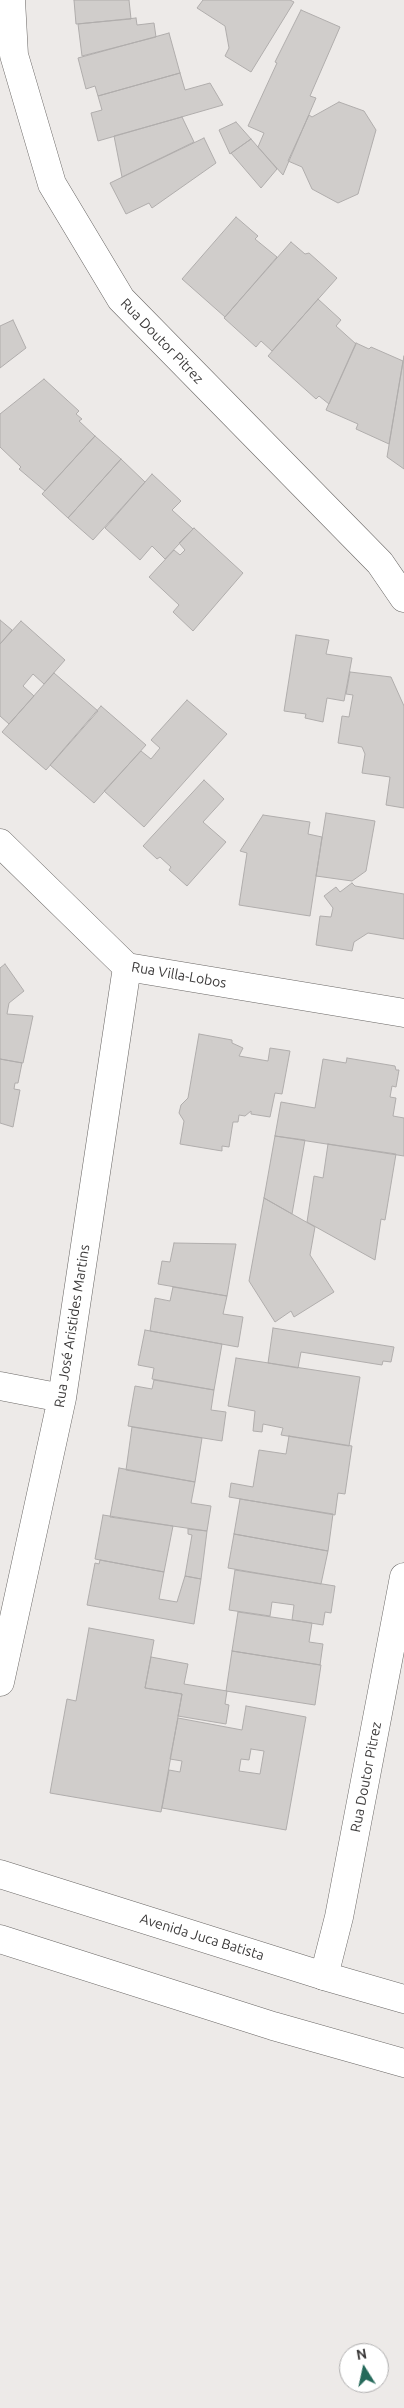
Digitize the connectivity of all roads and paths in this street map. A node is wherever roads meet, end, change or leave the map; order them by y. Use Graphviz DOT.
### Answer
graph roads {
  1 [pos="11,0"];
  2 [pos="404,598"];
  3 [pos="0,843"];
  4 [pos="127,967"];
  5 [pos="404,1013"];
  6 [pos="0,1386"];
  7 [pos="62,1398"];
  8 [pos="404,1577"];
  9 [pos="0,1682"];
  10 [pos="0,1874"];
  11 [pos="0,1939"];
  12 [pos="324,1976"];
  13 [pos="404,1999"];
  14 [pos="404,2063"];
  1 -- 2 [label="street, Rua Doutor Pitrez"];
  3 -- 4 [label="street, Rua Villa-Lobos"];
  4 -- 5 [label="street, Rua Villa-Lobos"];
  4 -- 7 [label="street, Rua José Aristides Martins"];
  6 -- 7 [label="street"];
  7 -- 9 [label="street, Rua José Aristides Martins"];
  8 -- 12 [label="street, Rua Doutor Pitrez"];
  10 -- 12 [label="street, Avenida Juca Batista"];
  11 -- 14 [label="street"];
  12 -- 13 [label="street, Avenida Juca Batista"];
}
